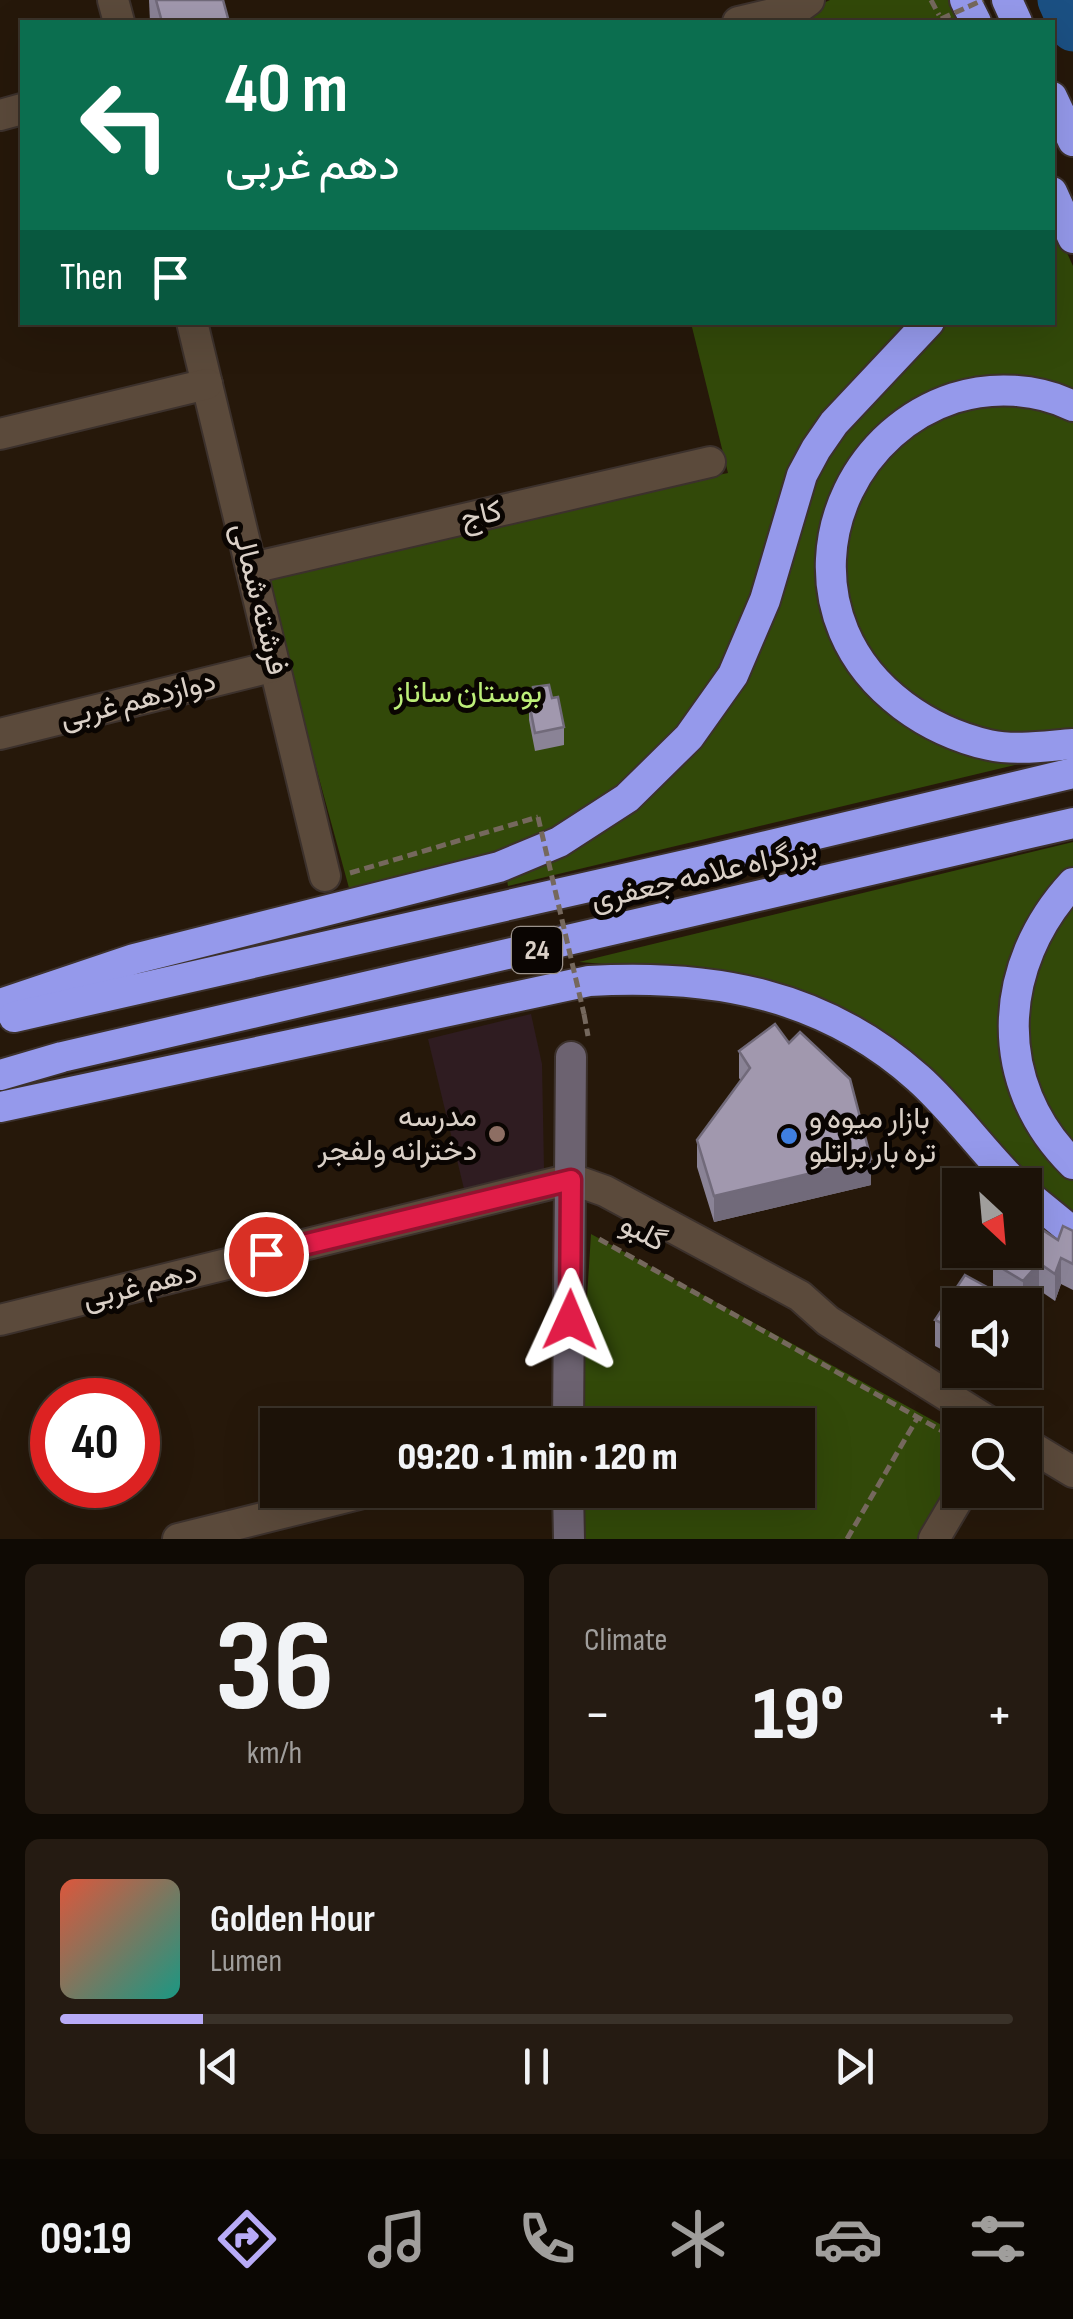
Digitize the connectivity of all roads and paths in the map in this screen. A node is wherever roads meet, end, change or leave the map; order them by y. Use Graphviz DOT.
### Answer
graph roads {
  1 [pos="809,0"];
  2 [pos="932,0"];
  3 [pos="983,0"];
  4 [pos="747,20"];
  5 [pos="1055,104"];
  6 [pos="1073,141"];
  7 [pos="1055,199"];
  8 [pos="1073,238"];
  9 [pos="193,325"];
  10 [pos="926,325"];
  11 [pos="206,384"];
  12 [pos="1073,406"];
  13 [pos="0,434"];
  14 [pos="710,462"];
  15 [pos="252,568"];
  16 [pos="276,666"];
  17 [pos="0,734"];
  18 [pos="1073,744"];
  19 [pos="1073,773"];
  20 [pos="1073,823"];
  21 [pos="332,877"];
  22 [pos="1073,884"];
  23 [pos="0,1004"];
  24 [pos="0,1020"];
  25 [pos="580,1047"];
  26 [pos="0,1075"];
  27 [pos="0,1107"];
  28 [pos="1073,1164"];
  29 [pos="1001,1168"];
  30 [pos="571,1180"];
  31 [pos="1042,1207"];
  32 [pos="1073,1232"];
  33 [pos="598,1256"];
  34 [pos="0,1320"];
  35 [pos="568,1408"];
  36 [pos="967,1408"];
  37 [pos="918,1416"];
  38 [pos="942,1430"];
  39 [pos="1042,1454"];
  40 [pos="1073,1472"];
  41 [pos="303,1508"];
  42 [pos="568,1508"];
  43 [pos="952,1508"];
  44 [pos="178,1539"];
  45 [pos="569,1539"];
  46 [pos="847,1539"];
  47 [pos="934,1539"];
  1 -- 4 [label="street"];
  2 -- 3 [label="path, bridge"];
  5 -- 6 [label="highway"];
  7 -- 8 [label="highway"];
  9 -- 11 [label="street, فرشته شمالی"];
  10 -- 23 [label="highway"];
  11 -- 13 [label="street"];
  11 -- 15 [label="street, فرشته شمالی"];
  12 -- 18 [label="highway"];
  14 -- 15 [label="street, کاج"];
  15 -- 16 [label="street, فرشته شمالی"];
  16 -- 17 [label="street, دوازدهم غربی"];
  16 -- 21 [label="street, فرشته شمالی"];
  19 -- 24 [label="highway, بزرگراه علامه جعفری / 24"];
  20 -- 26 [label="highway, بزرگراه علامه جعفری / 24"];
  21 -- 25 [label="path, bridge"];
  22 -- 28 [label="highway"];
  25 -- 30 [label="street"];
  27 -- 29 [label="highway"];
  30 -- 34 [label="street, دهم غربی"];
  30 -- 35 [label="street"];
  30 -- 36 [label="street, گلبو"];
  31 -- 32 [label="highway"];
  33 -- 37 [label="path"];
  37 -- 38 [label="path"];
  37 -- 46 [label="path"];
  39 -- 40 [label="street"];
  41 -- 44 [label="street"];
  42 -- 45 [label="street"];
  43 -- 47 [label="street"];
}
